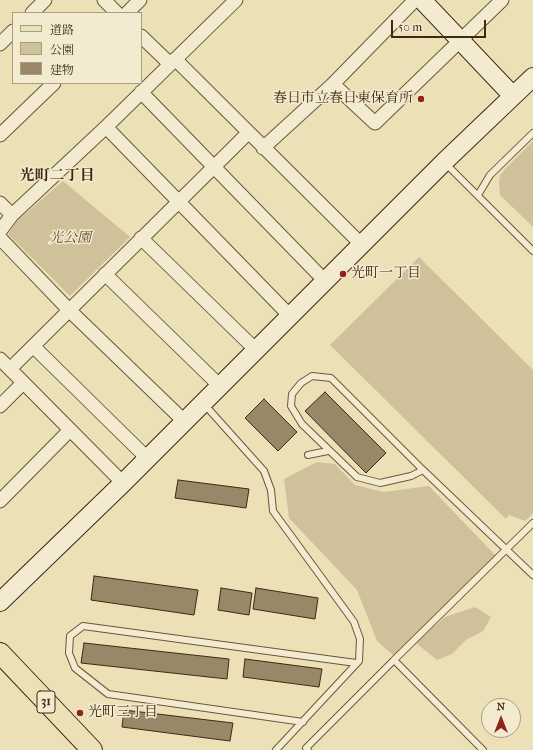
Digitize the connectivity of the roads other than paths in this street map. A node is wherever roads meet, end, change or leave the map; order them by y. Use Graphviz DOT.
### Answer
graph roads {
  1 [pos="45,0"];
  2 [pos="104,0"];
  3 [pos="140,0"];
  4 [pos="236,0"];
  5 [pos="415,0"];
  6 [pos="422,0"];
  7 [pos="502,0"];
  8 [pos="33,12"];
  9 [pos="116,12"];
  10 [pos="128,12"];
  11 [pos="12,32"];
  12 [pos="142,37"];
  13 [pos="461,40"];
  14 [pos="0,44"];
  15 [pos="173,62"];
  16 [pos="533,77"];
  17 [pos="53,84"];
  18 [pos="333,84"];
  19 [pos="141,92"];
  20 [pos="513,96"];
  21 [pos="106,127"];
  22 [pos="248,133"];
  23 [pos="533,133"];
  24 [pos="0,135"];
  25 [pos="264,148"];
  26 [pos="444,162"];
  27 [pos="213,166"];
  28 [pos="478,195"];
  29 [pos="178,202"];
  30 [pos="0,203"];
  31 [pos="12,215"];
  32 [pos="0,231"];
  33 [pos="0,238"];
  34 [pos="141,238"];
  35 [pos="361,244"];
  36 [pos="533,251"];
  37 [pos="105,274"];
  38 [pos="325,281"];
  39 [pos="69,310"];
  40 [pos="290,316"];
  41 [pos="33,346"];
  42 [pos="256,350"];
  43 [pos="0,359"];
  44 [pos="10,369"];
  45 [pos="23,383"];
  46 [pos="220,386"];
  47 [pos="203,402"];
  48 [pos="0,406"];
  49 [pos="184,422"];
  50 [pos="70,430"];
  51 [pos="328,451"];
  52 [pos="308,456"];
  53 [pos="147,458"];
  54 [pos="423,470"];
  55 [pos="124,483"];
  56 [pos="0,501"];
  57 [pos="533,523"];
  58 [pos="507,549"];
  59 [pos="533,575"];
  60 [pos="0,602"];
  61 [pos="0,653"];
  62 [pos="394,660"];
  63 [pos="356,663"];
  64 [pos="303,722"];
  65 [pos="306,749"];
  66 [pos="92,750"];
  67 [pos="276,750"];
  68 [pos="483,750"];
  1 -- 8 [label="street"];
  2 -- 9 [label="street"];
  3 -- 10 [label="street"];
  4 -- 15 [label="street"];
  5 -- 18 [label="street"];
  6 -- 13 [label="street"];
  7 -- 13 [label="street"];
  11 -- 14 [label="street"];
  12 -- 15 [label="street"];
  13 -- 18 [label="street"];
  13 -- 20 [label="street"];
  15 -- 19 [label="street"];
  15 -- 22 [label="street"];
  16 -- 20 [label="street"];
  17 -- 24 [label="street"];
  18 -- 25 [label="street"];
  19 -- 21 [label="street"];
  19 -- 27 [label="street"];
  20 -- 26 [label="street"];
  21 -- 29 [label="street"];
  21 -- 31 [label="street"];
  22 -- 25 [label="street"];
  22 -- 27 [label="street"];
  23 -- 28 [label="lane"];
  25 -- 35 [label="street"];
  26 -- 28 [label="lane"];
  26 -- 35 [label="street"];
  27 -- 29 [label="street"];
  27 -- 38 [label="street"];
  28 -- 36 [label="lane"];
  29 -- 34 [label="street"];
  29 -- 40 [label="street"];
  30 -- 31 [label="street"];
  31 -- 32 [label="street"];
  33 -- 39 [label="street"];
  34 -- 37 [label="street"];
  34 -- 42 [label="street"];
  35 -- 38 [label="street"];
  37 -- 39 [label="street"];
  37 -- 46 [label="street"];
  38 -- 40 [label="street"];
  39 -- 41 [label="street"];
  39 -- 49 [label="street"];
  40 -- 42 [label="street"];
  41 -- 44 [label="street"];
  41 -- 53 [label="street"];
  42 -- 46 [label="street"];
  43 -- 44 [label="street"];
  44 -- 45 [label="street"];
  45 -- 48 [label="street"];
  45 -- 50 [label="street"];
  46 -- 47 [label="street"];
  47 -- 49 [label="street"];
  47 -- 63 [label="lane"];
  49 -- 53 [label="street"];
  50 -- 55 [label="street"];
  50 -- 56 [label="street"];
  51 -- 52 [label="lane"];
  51 -- 54 [label="lane"];
  51 -- 54 [label="lane"];
  53 -- 55 [label="street"];
  54 -- 58 [label="lane"];
  55 -- 60 [label="street"];
  57 -- 58 [label="lane"];
  58 -- 59 [label="lane"];
  58 -- 62 [label="lane"];
  61 -- 66 [label="main road, 31"];
  62 -- 65 [label="lane"];
  62 -- 68 [label="lane"];
  63 -- 64 [label="lane"];
  63 -- 64 [label="lane"];
  64 -- 67 [label="lane"];
}
